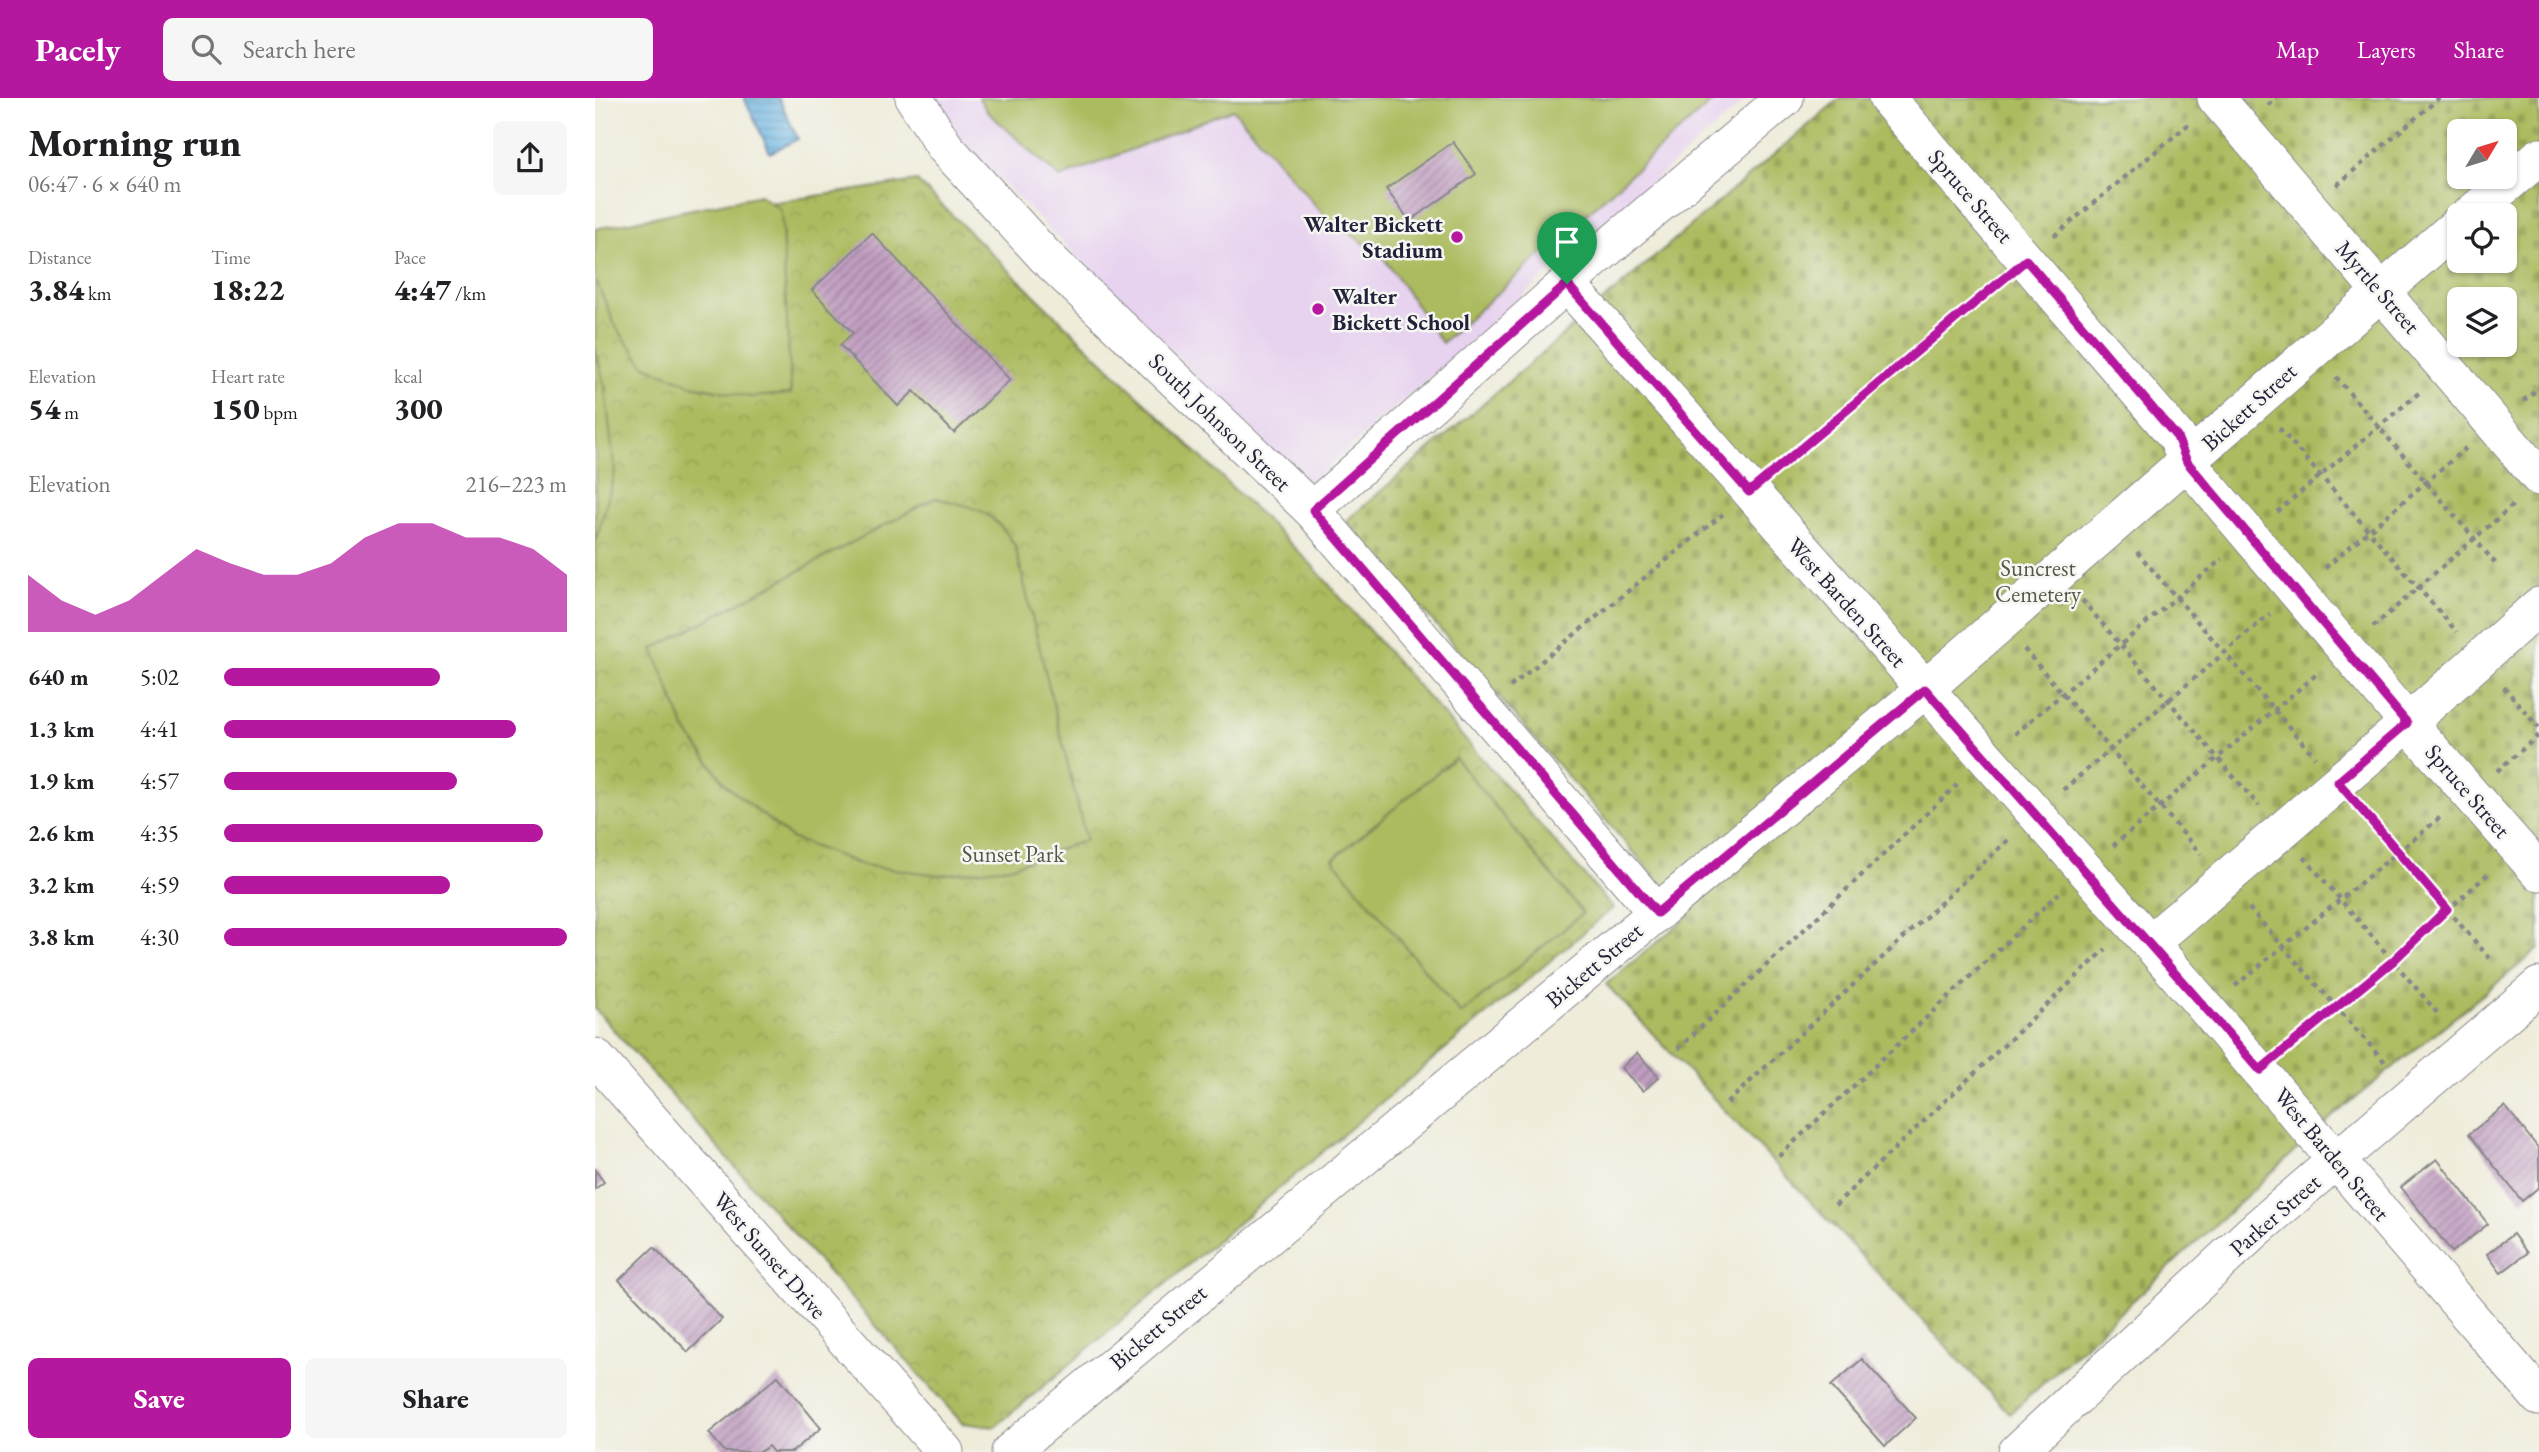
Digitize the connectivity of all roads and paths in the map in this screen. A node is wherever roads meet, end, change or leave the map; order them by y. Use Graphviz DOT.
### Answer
graph roads {
  1 [pos="915,98"];
  2 [pos="1785,98"];
  3 [pos="1887,98"];
  4 [pos="2439,98"];
  5 [pos="2217,99"];
  6 [pos="2539,157"];
  7 [pos="2483,203"];
  8 [pos="2310,208"];
  9 [pos="2447,234"];
  10 [pos="2026,260"];
  11 [pos="1567,284"];
  12 [pos="2380,291"];
  13 [pos="2313,350"];
  14 [pos="2447,369"];
  15 [pos="2255,401"];
  16 [pos="2494,424"];
  17 [pos="2378,426"];
  18 [pos="2187,462"];
  19 [pos="2322,474"];
  20 [pos="2426,482"];
  21 [pos="2530,488"];
  22 [pos="1749,492"];
  23 [pos="1313,510"];
  24 [pos="2114,526"];
  25 [pos="2368,531"];
  26 [pos="2249,535"];
  27 [pos="2474,539"];
  28 [pos="2496,564"];
  29 [pos="2059,573"];
  30 [pos="2418,588"];
  31 [pos="2297,592"];
  32 [pos="2539,606"];
  33 [pos="2002,622"];
  34 [pos="2346,650"];
  35 [pos="2480,658"];
  36 [pos="1509,688"];
  37 [pos="1925,689"];
  38 [pos="2407,723"];
  39 [pos="2539,728"];
  40 [pos="2539,735"];
  41 [pos="2338,782"];
  42 [pos="2470,793"];
  43 [pos="2281,831"];
  44 [pos="2398,852"];
  45 [pos="2529,860"];
  46 [pos="2224,880"];
  47 [pos="2340,898"];
  48 [pos="2447,909"];
  49 [pos="1657,913"];
  50 [pos="2142,933"];
  51 [pos="2282,946"];
  52 [pos="2393,961"];
  53 [pos="2492,961"];
  54 [pos="2539,986"];
  55 [pos="2336,1006"];
  56 [pos="2208,1010"];
  57 [pos="2440,1016"];
  58 [pos="595,1057"];
  59 [pos="2385,1062"];
  60 [pos="2260,1070"];
  61 [pos="2338,1161"];
  62 [pos="1835,1205"];
  63 [pos="2539,1397"];
  64 [pos="945,1452"];
  65 [pos="1010,1452"];
  66 [pos="2017,1452"];
  1 -- 23 [label="street, South Johnson Street"];
  2 -- 11 [label="street"];
  3 -- 10 [label="street, Spruce Street"];
  4 -- 8 [label="path"];
  5 -- 8 [label="street, Myrtle Street"];
  5 -- 10 [label="path"];
  6 -- 7 [label="street"];
  8 -- 12 [label="street, Myrtle Street"];
  9 -- 12 [label="street, Bickett Street"];
  10 -- 18 [label="street, Spruce Street"];
  10 -- 22 [label="path"];
  11 -- 22 [label="street, West Barden Street"];
  11 -- 23 [label="street"];
  12 -- 13 [label="street, Bickett Street"];
  12 -- 14 [label="street, Myrtle Street"];
  13 -- 15 [label="street, Bickett Street"];
  13 -- 17 [label="path"];
  14 -- 16 [label="street, Myrtle Street"];
  14 -- 17 [label="path"];
  15 -- 18 [label="street, Bickett Street"];
  15 -- 19 [label="path"];
  16 -- 20 [label="path"];
  16 -- 21 [label="street, Myrtle Street"];
  17 -- 19 [label="path"];
  17 -- 20 [label="path"];
  18 -- 24 [label="street, Bickett Street"];
  18 -- 26 [label="street, Spruce Street"];
  19 -- 25 [label="path"];
  19 -- 26 [label="path"];
  20 -- 25 [label="path"];
  20 -- 27 [label="path"];
  21 -- 27 [label="path"];
  22 -- 36 [label="path"];
  22 -- 37 [label="street, West Barden Street"];
  23 -- 49 [label="street, South Johnson Street"];
  24 -- 29 [label="street, Bickett Street"];
  24 -- 41 [label="path"];
  25 -- 30 [label="path"];
  25 -- 31 [label="path"];
  26 -- 31 [label="street, Spruce Street"];
  27 -- 28 [label="path"];
  27 -- 30 [label="path"];
  29 -- 33 [label="street, Bickett Street"];
  29 -- 43 [label="path"];
  30 -- 34 [label="path"];
  30 -- 35 [label="path"];
  31 -- 34 [label="street, Spruce Street"];
  32 -- 35 [label="street"];
  33 -- 37 [label="street, Bickett Street"];
  33 -- 46 [label="path"];
  34 -- 38 [label="street, Spruce Street"];
  35 -- 38 [label="street"];
  35 -- 39 [label="path"];
  37 -- 49 [label="street, Bickett Street"];
  37 -- 50 [label="street, West Barden Street"];
  38 -- 41 [label="street"];
  38 -- 42 [label="street, Spruce Street"];
  40 -- 42 [label="path"];
  41 -- 43 [label="street"];
  41 -- 44 [label="path"];
  42 -- 44 [label="path"];
  42 -- 45 [label="street, Spruce Street"];
  43 -- 46 [label="street"];
  43 -- 47 [label="path"];
  44 -- 47 [label="path"];
  44 -- 48 [label="path"];
  45 -- 48 [label="path"];
  46 -- 50 [label="street"];
  46 -- 51 [label="path"];
  47 -- 51 [label="path"];
  47 -- 52 [label="path"];
  48 -- 52 [label="path"];
  48 -- 53 [label="path"];
  49 -- 65 [label="street, Bickett Street"];
  50 -- 56 [label="street, West Barden Street"];
  50 -- 62 [label="path"];
  51 -- 55 [label="path"];
  51 -- 56 [label="path"];
  52 -- 55 [label="path"];
  52 -- 57 [label="path"];
  54 -- 61 [label="street, Parker Street"];
  55 -- 59 [label="path"];
  55 -- 60 [label="path"];
  56 -- 60 [label="street, West Barden Street"];
  58 -- 64 [label="street, West Sunset Drive"];
  60 -- 61 [label="street, West Barden Street"];
  61 -- 63 [label="street, West Barden Street"];
  61 -- 66 [label="street, Parker Street"];
}
